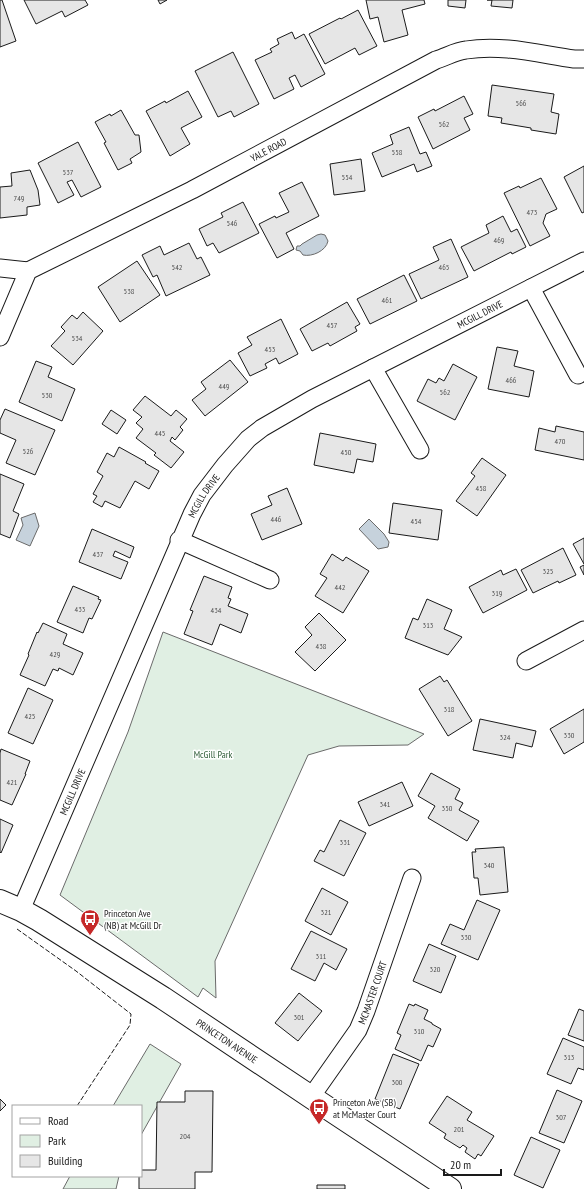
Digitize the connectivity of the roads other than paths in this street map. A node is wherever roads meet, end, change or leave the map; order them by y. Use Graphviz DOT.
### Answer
graph roads {
  1 [pos="584,59"];
  2 [pos="584,261"];
  3 [pos="0,268"];
  4 [pos="28,271"];
  5 [pos="531,288"];
  6 [pos="0,337"];
  7 [pos="373,368"];
  8 [pos="578,375"];
  9 [pos="420,450"];
  10 [pos="180,540"];
  11 [pos="270,580"];
  12 [pos="584,630"];
  13 [pos="526,661"];
  14 [pos="412,878"];
  15 [pos="0,901"];
  16 [pos="22,910"];
  17 [pos="311,1097"];
  18 [pos="450,1189"];
  1 -- 4 [label="street, YALE ROAD"];
  2 -- 5 [label="street, MCGILL DRIVE"];
  3 -- 4 [label="street"];
  4 -- 6 [label="street"];
  5 -- 7 [label="street, MCGILL DRIVE"];
  5 -- 8 [label="street"];
  7 -- 9 [label="street"];
  7 -- 10 [label="street, MCGILL DRIVE"];
  10 -- 11 [label="street"];
  10 -- 16 [label="street, MCGILL DRIVE"];
  12 -- 13 [label="street"];
  14 -- 17 [label="street, MCMASTER COURT"];
  15 -- 16 [label="street, PRINCETON AVENUE"];
  16 -- 17 [label="street, PRINCETON AVENUE"];
  17 -- 18 [label="street, PRINCETON AVENUE"];
}
